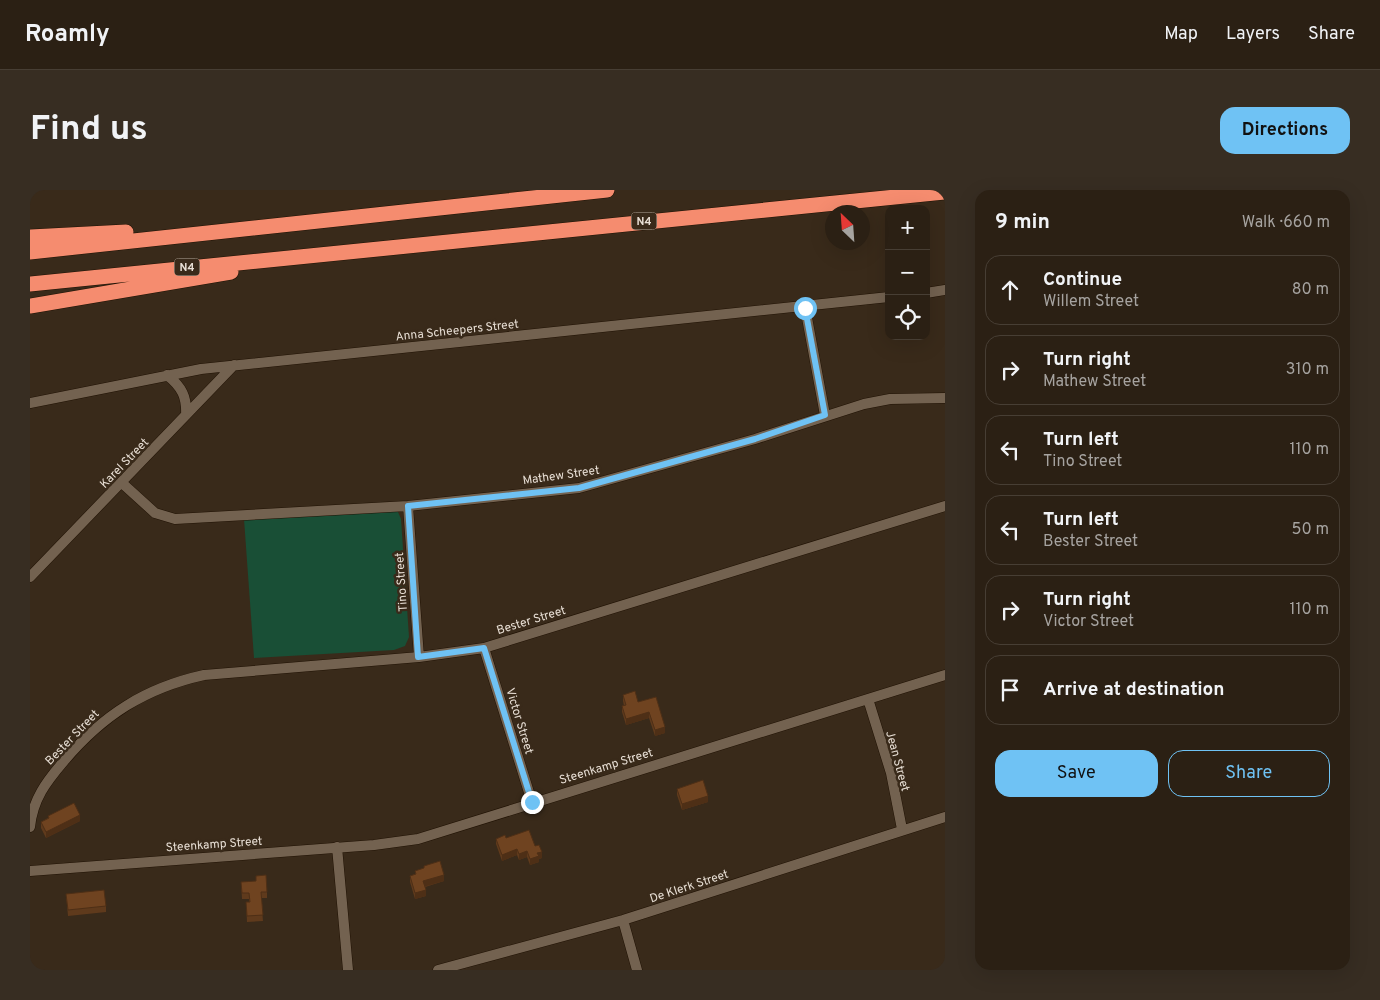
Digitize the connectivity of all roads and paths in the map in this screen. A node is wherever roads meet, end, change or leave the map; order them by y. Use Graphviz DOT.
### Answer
graph roads {
  1 [pos="607,190"];
  2 [pos="945,192"];
  3 [pos="346,218"];
  4 [pos="30,236"];
  5 [pos="344,251"];
  6 [pos="30,252"];
  7 [pos="30,284"];
  8 [pos="945,290"];
  9 [pos="930,292"];
  10 [pos="885,298"];
  11 [pos="30,306"];
  12 [pos="805,308"];
  13 [pos="234,365"];
  14 [pos="167,375"];
  15 [pos="945,398"];
  16 [pos="30,403"];
  17 [pos="186,415"];
  18 [pos="825,415"];
  19 [pos="122,483"];
  20 [pos="408,506"];
  21 [pos="945,506"];
  22 [pos="30,577"];
  23 [pos="484,648"];
  24 [pos="418,657"];
  25 [pos="945,675"];
  26 [pos="868,699"];
  27 [pos="532,802"];
  28 [pos="945,816"];
  29 [pos="30,827"];
  30 [pos="902,830"];
  31 [pos="337,847"];
  32 [pos="30,871"];
  33 [pos="623,920"];
  34 [pos="348,970"];
  35 [pos="438,970"];
  36 [pos="637,970"];
  1 -- 3 [label="highway"];
  2 -- 5 [label="highway, N4"];
  3 -- 4 [label="highway"];
  3 -- 6 [label="highway"];
  5 -- 7 [label="highway, N4"];
  5 -- 11 [label="highway"];
  8 -- 9 [label="street"];
  10 -- 12 [label="street, Anna Scheepers Street"];
  12 -- 13 [label="street, Anna Scheepers Street"];
  12 -- 18 [label="street"];
  13 -- 14 [label="street, Anna Scheepers Street"];
  13 -- 17 [label="street, Karel Street"];
  14 -- 16 [label="street, Anna Scheepers Street"];
  14 -- 17 [label="street"];
  15 -- 18 [label="street, Mathew Street"];
  17 -- 19 [label="street, Karel Street"];
  18 -- 20 [label="street, Mathew Street"];
  19 -- 20 [label="street, Mathew Street"];
  19 -- 22 [label="street, Karel Street"];
  20 -- 24 [label="street, Tino Street"];
  21 -- 23 [label="street, Bester Street"];
  23 -- 24 [label="street, Bester Street"];
  23 -- 27 [label="street, Victor Street"];
  24 -- 29 [label="street, Bester Street"];
  25 -- 26 [label="street, Steenkamp Street"];
  26 -- 27 [label="street, Steenkamp Street"];
  26 -- 30 [label="street, Jean Street"];
  27 -- 31 [label="street, Steenkamp Street"];
  28 -- 30 [label="street, De Klerk Street"];
  30 -- 33 [label="street, De Klerk Street"];
  31 -- 32 [label="street, Steenkamp Street"];
  31 -- 34 [label="street"];
  33 -- 35 [label="street, De Klerk Street"];
  33 -- 36 [label="street"];
}
